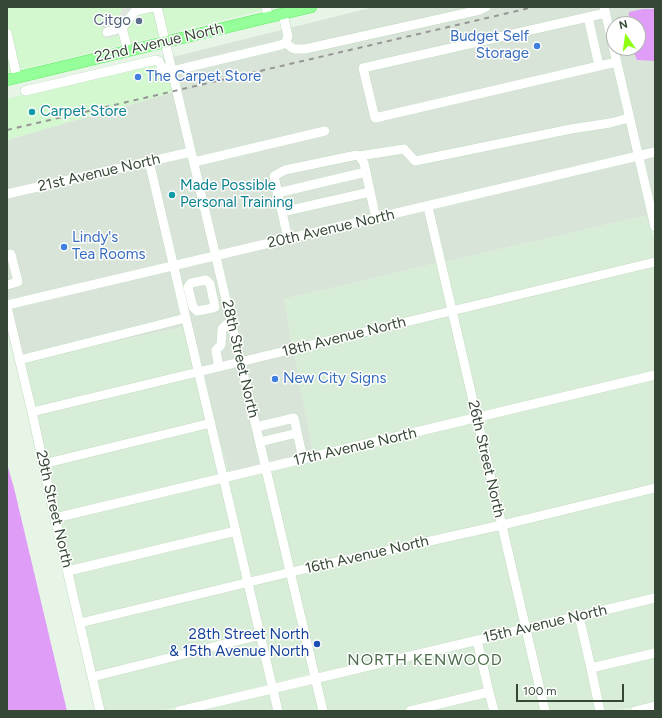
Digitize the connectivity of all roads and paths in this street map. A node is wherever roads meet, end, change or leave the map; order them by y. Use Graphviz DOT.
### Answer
graph roads {
  1 [pos="153,7"];
  2 [pos="158,7"];
  3 [pos="311,7"];
  4 [pos="486,7"];
  5 [pos="605,10"];
  6 [pos="268,12"];
  7 [pos="283,14"];
  8 [pos="588,17"];
  9 [pos="122,28"];
  10 [pos="107,32"];
  11 [pos="7,33"];
  12 [pos="166,42"];
  13 [pos="285,43"];
  14 [pos="128,51"];
  15 [pos="617,62"];
  16 [pos="599,66"];
  17 [pos="172,69"];
  18 [pos="12,79"];
  19 [pos="25,91"];
  20 [pos="629,118"];
  21 [pos="325,131"];
  22 [pos="191,152"];
  23 [pos="655,152"];
  24 [pos="359,156"];
  25 [pos="638,156"];
  26 [pos="149,162"];
  27 [pos="194,162"];
  28 [pos="366,172"];
  29 [pos="370,192"];
  30 [pos="277,193"];
  31 [pos="7,194"];
  32 [pos="428,206"];
  33 [pos="282,212"];
  34 [pos="376,219"];
  35 [pos="655,227"];
  36 [pos="288,239"];
  37 [pos="7,255"];
  38 [pos="216,256"];
  39 [pos="655,262"];
  40 [pos="174,266"];
  41 [pos="7,285"];
  42 [pos="186,298"];
  43 [pos="227,304"];
  44 [pos="215,307"];
  45 [pos="7,308"];
  46 [pos="452,311"];
  47 [pos="186,318"];
  48 [pos="231,322"];
  49 [pos="236,342"];
  50 [pos="221,345"];
  51 [pos="19,360"];
  52 [pos="241,362"];
  53 [pos="219,367"];
  54 [pos="199,372"];
  55 [pos="655,375"];
  56 [pos="32,412"];
  57 [pos="477,418"];
  58 [pos="211,423"];
  59 [pos="256,427"];
  60 [pos="297,433"];
  61 [pos="260,442"];
  62 [pos="303,459"];
  63 [pos="43,464"];
  64 [pos="266,468"];
  65 [pos="223,478"];
  66 [pos="655,488"];
  67 [pos="55,518"];
  68 [pos="502,525"];
  69 [pos="236,531"];
  70 [pos="68,571"];
  71 [pos="291,572"];
  72 [pos="248,582"];
  73 [pos="655,598"];
  74 [pos="579,616"];
  75 [pos="80,623"];
  76 [pos="526,629"];
  77 [pos="260,635"];
  78 [pos="477,640"];
  79 [pos="655,653"];
  80 [pos="591,668"];
  81 [pos="92,677"];
  82 [pos="315,678"];
  83 [pos="273,688"];
  84 [pos="489,692"];
  85 [pos="655,706"];
  86 [pos="100,711"];
  87 [pos="179,711"];
  88 [pos="278,711"];
  89 [pos="323,711"];
  90 [pos="410,711"];
  91 [pos="494,711"];
  92 [pos="545,711"];
  93 [pos="600,711"];
  94 [pos="635,711"];
  1 -- 9 [label="street"];
  2 -- 12 [label="street, 28th Street North"];
  3 -- 7 [label="main road, 22nd Avenue North"];
  4 -- 13 [label="street"];
  5 -- 8 [label="street"];
  5 -- 15 [label="street"];
  6 -- 7 [label="main road, 22nd Avenue North"];
  6 -- 12 [label="main road, 22nd Avenue North"];
  7 -- 13 [label="street"];
  8 -- 16 [label="street"];
  8 -- 16 [label="street"];
  9 -- 10 [label="street"];
  9 -- 14 [label="street"];
  11 -- 18 [label="street"];
  12 -- 14 [label="main road, 22nd Avenue North"];
  12 -- 17 [label="street, 28th Street North"];
  13 -- 17 [label="street"];
  14 -- 18 [label="main road, 22nd Avenue North"];
  15 -- 16 [label="street"];
  15 -- 20 [label="street"];
  17 -- 19 [label="street"];
  17 -- 22 [label="street, 28th Street North"];
  20 -- 24 [label="street"];
  20 -- 25 [label="street"];
  21 -- 27 [label="street"];
  22 -- 26 [label="street, 21st Avenue North"];
  22 -- 27 [label="street, 28th Street North"];
  23 -- 25 [label="street, 20th Avenue North"];
  24 -- 28 [label="street"];
  24 -- 30 [label="street"];
  25 -- 32 [label="street, 20th Avenue North"];
  25 -- 35 [label="street"];
  26 -- 31 [label="street, 21st Avenue North"];
  26 -- 40 [label="street"];
  27 -- 38 [label="street, 28th Street North"];
  28 -- 29 [label="street"];
  28 -- 30 [label="street"];
  29 -- 33 [label="street"];
  29 -- 34 [label="street"];
  30 -- 33 [label="street"];
  32 -- 34 [label="street, 20th Avenue North"];
  32 -- 46 [label="street, 26th Street North"];
  33 -- 36 [label="street"];
  34 -- 36 [label="street, 20th Avenue North"];
  36 -- 38 [label="street, 20th Avenue North"];
  37 -- 41 [label="street"];
  38 -- 40 [label="street, 20th Avenue North"];
  38 -- 43 [label="street, 28th Street North"];
  39 -- 46 [label="street, 18th Avenue North"];
  40 -- 42 [label="street"];
  40 -- 45 [label="street, 20th Avenue North"];
  42 -- 44 [label="street"];
  42 -- 44 [label="street"];
  42 -- 47 [label="street"];
  43 -- 44 [label="street"];
  43 -- 48 [label="street, 28th Street North"];
  45 -- 51 [label="street, 29th Street North"];
  46 -- 52 [label="street, 18th Avenue North"];
  46 -- 57 [label="street, 26th Street North"];
  47 -- 51 [label="street"];
  47 -- 54 [label="street"];
  48 -- 49 [label="street, 28th Street North"];
  48 -- 50 [label="street"];
  49 -- 50 [label="street"];
  49 -- 52 [label="street, 28th Street North"];
  50 -- 53 [label="street"];
  51 -- 56 [label="street, 29th Street North"];
  52 -- 53 [label="street, 18th Avenue North"];
  52 -- 59 [label="street, 28th Street North"];
  53 -- 54 [label="street, 18th Avenue North"];
  54 -- 56 [label="street, 18th Avenue North"];
  54 -- 58 [label="street"];
  55 -- 57 [label="street, 17th Avenue North"];
  56 -- 63 [label="street, 29th Street North"];
  57 -- 62 [label="street, 17th Avenue North"];
  57 -- 68 [label="street, 26th Street North"];
  58 -- 63 [label="street"];
  58 -- 65 [label="street"];
  59 -- 60 [label="street"];
  59 -- 61 [label="street, 28th Street North"];
  60 -- 61 [label="street"];
  60 -- 62 [label="street"];
  61 -- 64 [label="street, 28th Street North"];
  62 -- 64 [label="street, 17th Avenue North"];
  63 -- 67 [label="street, 29th Street North"];
  64 -- 65 [label="street, 17th Avenue North"];
  64 -- 71 [label="street, 28th Street North"];
  65 -- 67 [label="street, 17th Avenue North"];
  65 -- 69 [label="street"];
  66 -- 68 [label="street, 16th Avenue North"];
  67 -- 70 [label="street, 29th Street North"];
  68 -- 71 [label="street, 16th Avenue North"];
  68 -- 76 [label="street, 26th Street North"];
  69 -- 70 [label="street"];
  69 -- 72 [label="street"];
  70 -- 75 [label="street, 29th Street North"];
  71 -- 72 [label="street, 16th Avenue North"];
  71 -- 82 [label="street, 28th Street North"];
  72 -- 75 [label="street, 16th Avenue North"];
  72 -- 77 [label="street"];
  73 -- 74 [label="street, 15th Avenue North"];
  74 -- 76 [label="street, 15th Avenue North"];
  74 -- 80 [label="street"];
  75 -- 81 [label="street, 29th Street North"];
  76 -- 78 [label="street, 15th Avenue North"];
  76 -- 92 [label="street, 26th Street North"];
  77 -- 81 [label="street"];
  77 -- 83 [label="street"];
  78 -- 82 [label="street, 15th Avenue North"];
  78 -- 84 [label="street"];
  79 -- 80 [label="street"];
  80 -- 93 [label="street"];
  81 -- 86 [label="street, 29th Street North"];
  82 -- 83 [label="street, 15th Avenue North"];
  82 -- 89 [label="street, 28th Street North"];
  83 -- 87 [label="street, 15th Avenue North"];
  83 -- 88 [label="street"];
  84 -- 90 [label="street"];
  84 -- 91 [label="street"];
  85 -- 94 [label="street"];
}
